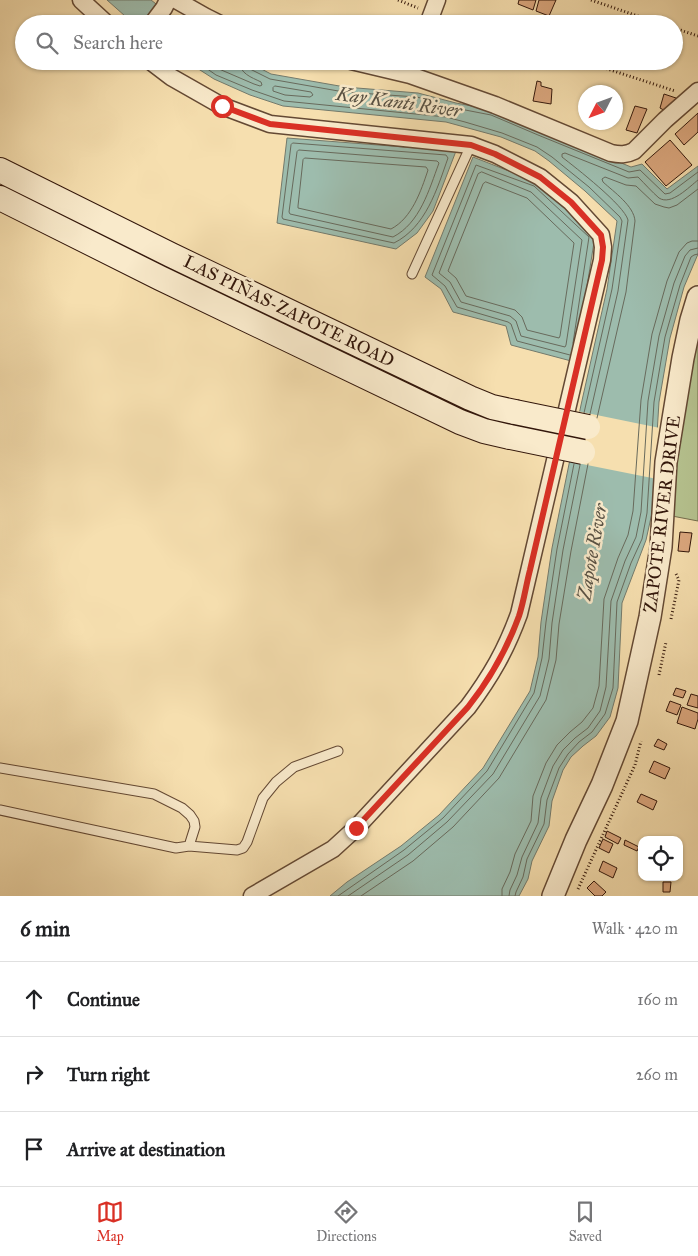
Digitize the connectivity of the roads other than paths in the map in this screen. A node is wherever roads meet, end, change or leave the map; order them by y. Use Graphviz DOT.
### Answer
graph roads {
  1 [pos="81,0"];
  2 [pos="437,0"];
  3 [pos="169,3"];
  4 [pos="97,15"];
  5 [pos="159,15"];
  6 [pos="201,15"];
  7 [pos="431,15"];
  8 [pos="162,70"];
  9 [pos="416,70"];
  10 [pos="695,94"];
  11 [pos="471,145"];
  12 [pos="0,170"];
  13 [pos="0,198"];
  14 [pos="412,274"];
  15 [pos="698,297"];
  16 [pos="588,427"];
  17 [pos="583,452"];
  18 [pos="338,751"];
  19 [pos="0,768"];
  20 [pos="0,810"];
  21 [pos="189,846"];
  22 [pos="252,896"];
  23 [pos="553,896"];
  1 -- 4 [label="street"];
  2 -- 7 [label="street"];
  3 -- 5 [label="street"];
  3 -- 6 [label="street"];
  8 -- 11 [label="street"];
  9 -- 10 [label="street"];
  11 -- 14 [label="lane"];
  11 -- 22 [label="street"];
  12 -- 16 [label="main road, LAS PIÑAS-ZAPOTE ROAD, bridge"];
  13 -- 17 [label="main road, LAS PIÑAS-ZAPOTE ROAD, bridge"];
  15 -- 23 [label="street, ZAPOTE RIVER DRIVE"];
  18 -- 21 [label="lane"];
  19 -- 21 [label="lane"];
  20 -- 21 [label="lane"];
}
